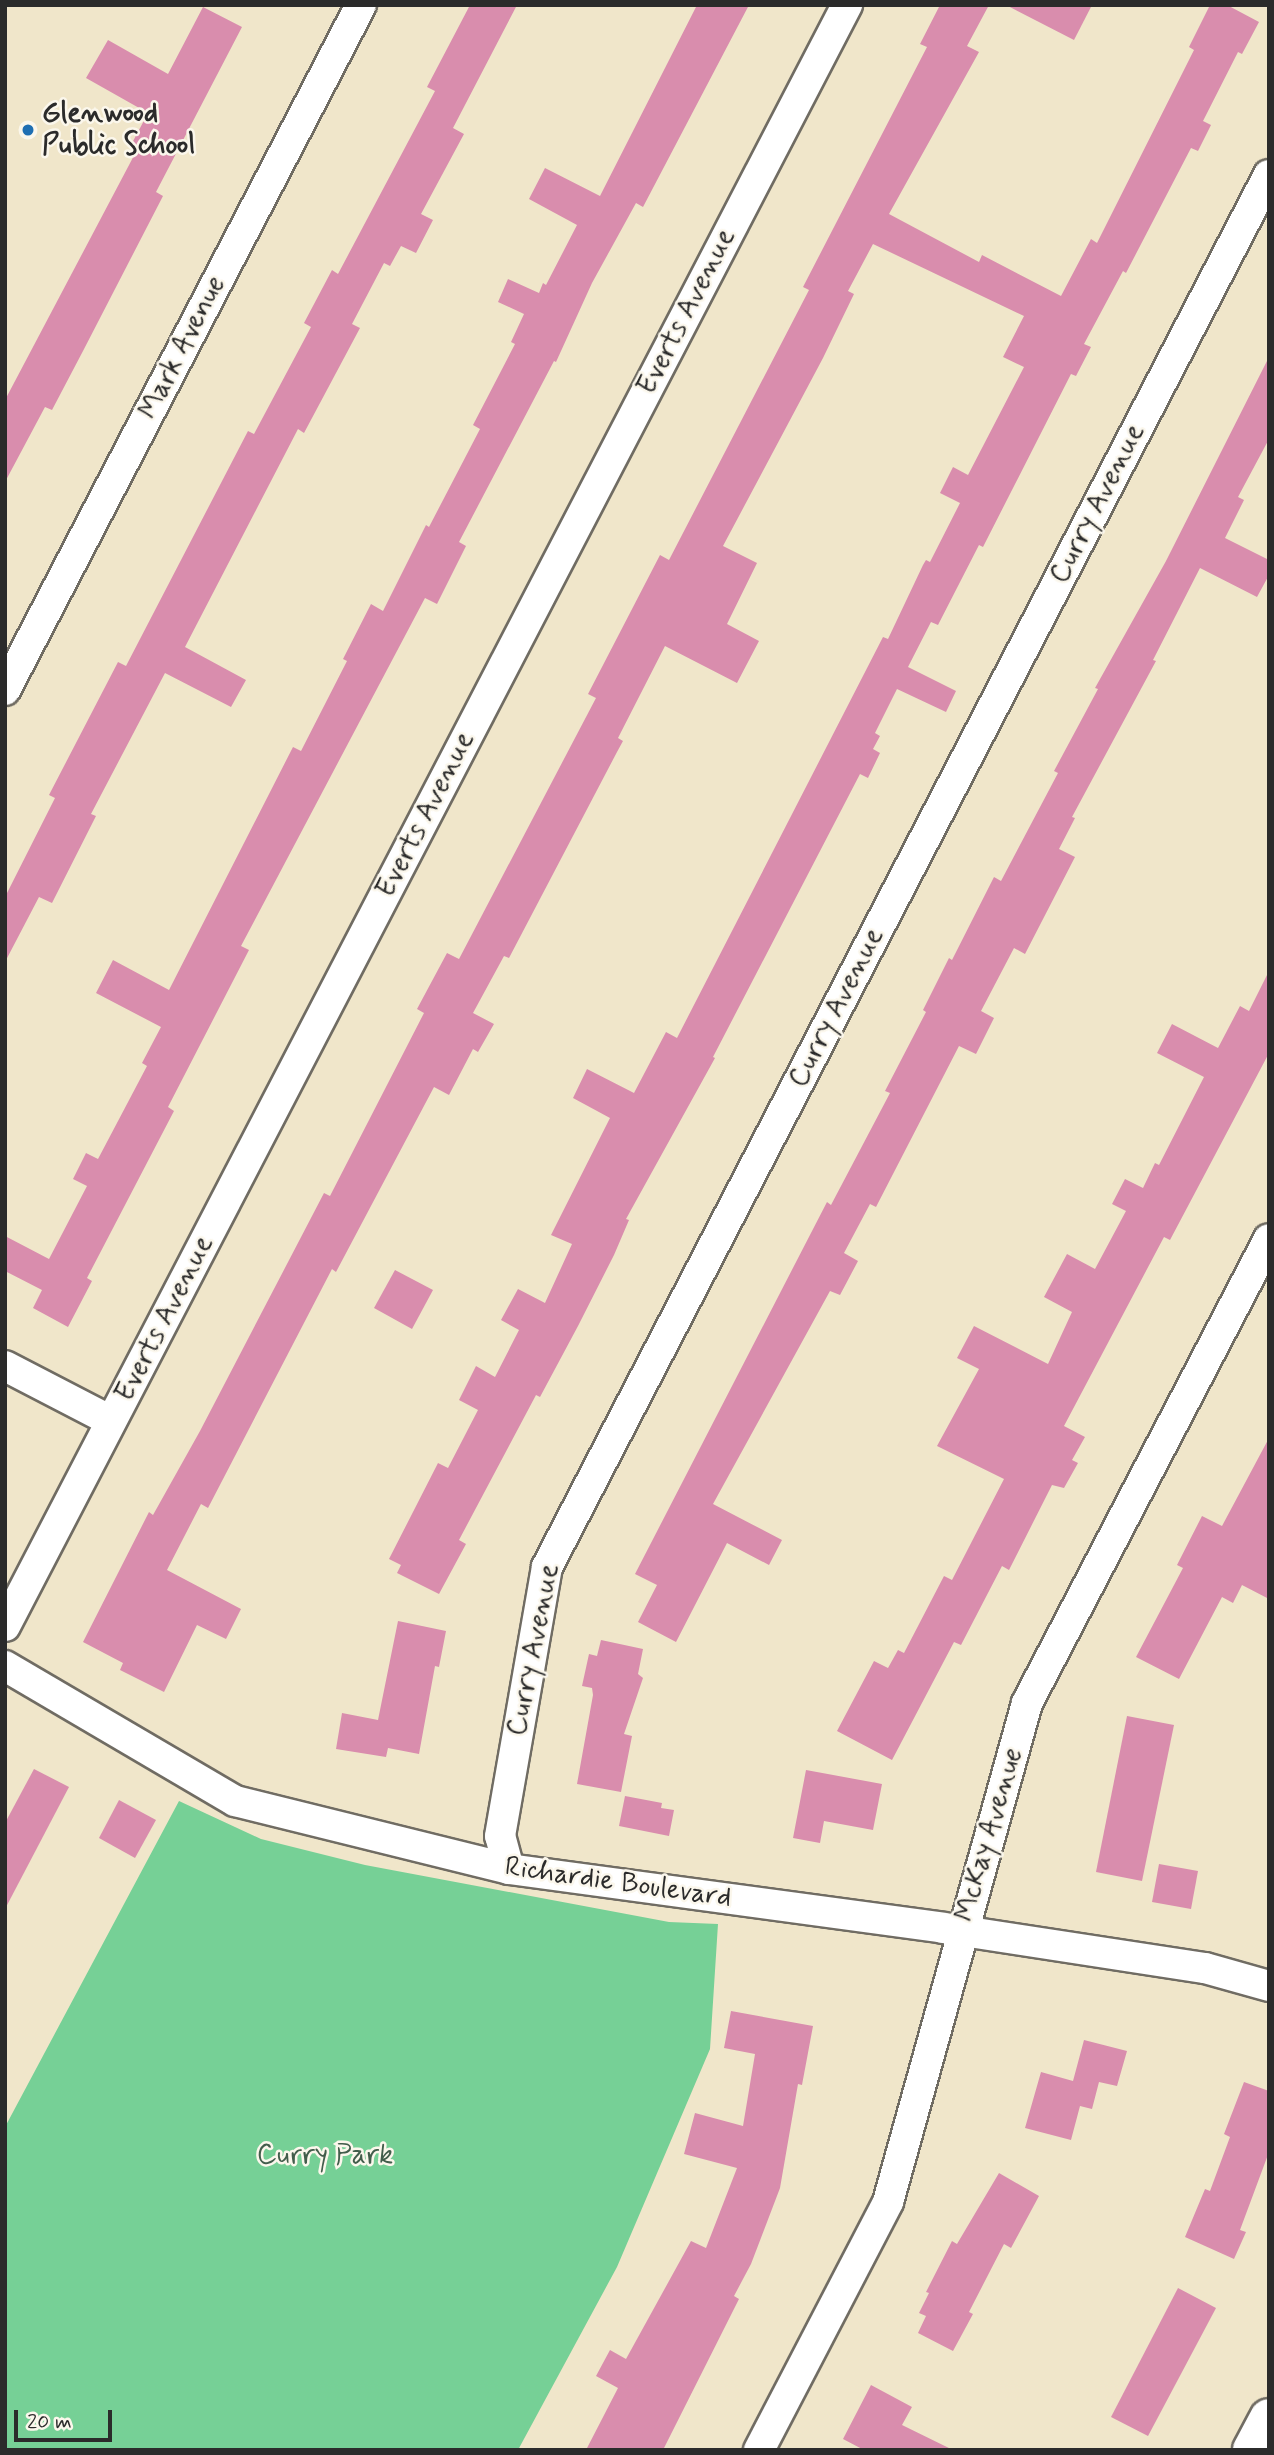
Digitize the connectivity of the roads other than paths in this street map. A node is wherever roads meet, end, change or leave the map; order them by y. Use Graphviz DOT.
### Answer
graph roads {
  1 [pos="361,5"];
  2 [pos="847,5"];
  3 [pos="1269,175"];
  4 [pos="5,690"];
  5 [pos="1269,1239"];
  6 [pos="5,1366"];
  7 [pos="111,1422"];
  8 [pos="5,1626"];
  9 [pos="5,1666"];
  10 [pos="509,1869"];
  11 [pos="962,1931"];
  12 [pos="1269,1986"];
  13 [pos="1269,2418"];
  14 [pos="759,2450"];
  15 [pos="1252,2450"];
  1 -- 4 [label="street, Mark Avenue"];
  2 -- 7 [label="street, Everts Avenue"];
  3 -- 10 [label="street, Curry Avenue"];
  5 -- 11 [label="street, McKay Avenue"];
  6 -- 7 [label="street"];
  7 -- 8 [label="street, Everts Avenue"];
  9 -- 10 [label="street, Richardie Boulevard"];
  10 -- 11 [label="street, Richardie Boulevard"];
  11 -- 12 [label="street, Richardie Boulevard"];
  11 -- 14 [label="street, McKay Avenue"];
  13 -- 15 [label="street"];
}
